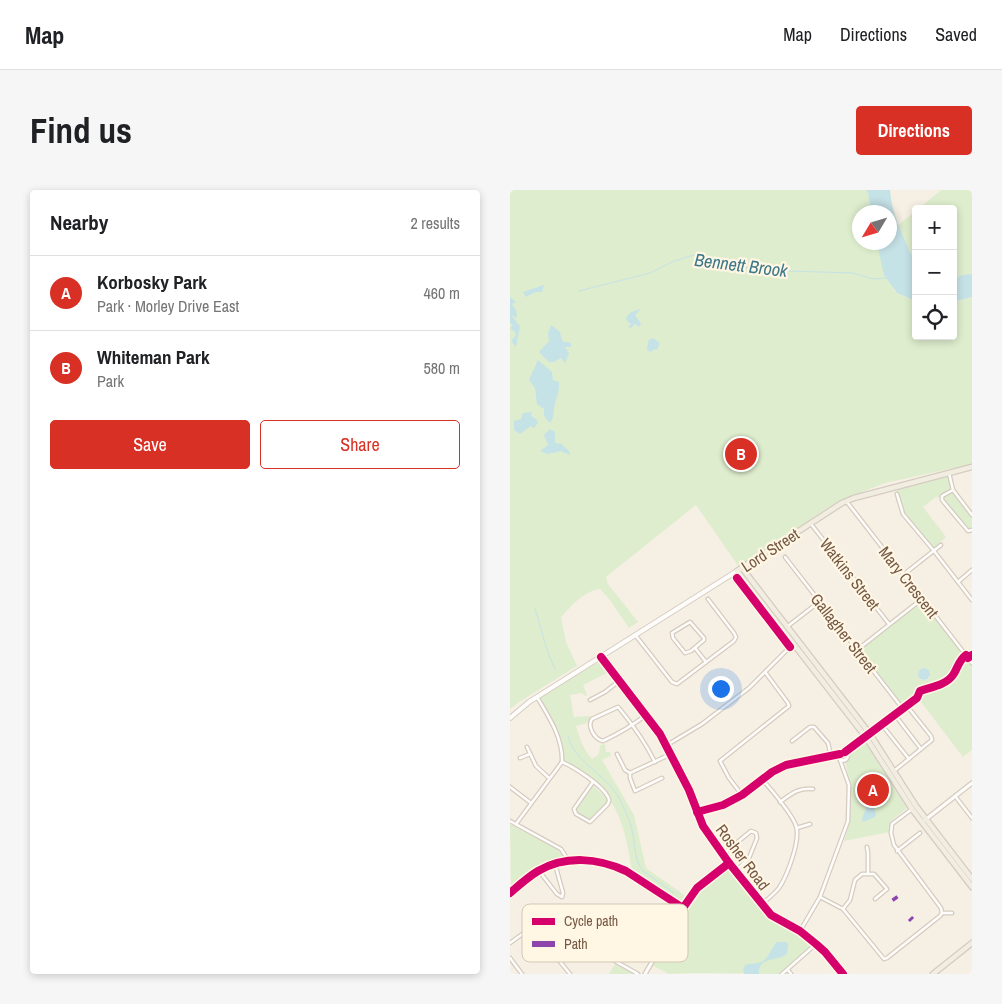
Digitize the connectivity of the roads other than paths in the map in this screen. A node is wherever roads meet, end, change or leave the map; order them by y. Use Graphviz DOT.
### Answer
graph roads {
  1 [pos="972,467"];
  2 [pos="949,473"];
  3 [pos="953,490"];
  4 [pos="897,494"];
  5 [pos="846,501"];
  6 [pos="972,514"];
  7 [pos="811,524"];
  8 [pos="972,530"];
  9 [pos="941,545"];
  10 [pos="934,551"];
  11 [pos="785,557"];
  12 [pos="739,570"];
  13 [pos="972,570"];
  14 [pos="903,575"];
  15 [pos="958,582"];
  16 [pos="708,599"];
  17 [pos="922,599"];
  18 [pos="972,600"];
  19 [pos="820,602"];
  20 [pos="890,624"];
  21 [pos="787,627"];
  22 [pos="636,636"];
  23 [pos="793,644"];
  24 [pos="695,648"];
  25 [pos="857,650"];
  26 [pos="972,655"];
  27 [pos="601,657"];
  28 [pos="968,658"];
  29 [pos="706,662"];
  30 [pos="972,663"];
  31 [pos="765,672"];
  32 [pos="619,681"];
  33 [pos="536,697"];
  34 [pos="918,698"];
  35 [pos="590,700"];
  36 [pos="907,706"];
  37 [pos="903,709"];
  38 [pos="646,715"];
  39 [pos="895,715"];
  40 [pos="510,718"];
  41 [pos="633,725"];
  42 [pos="882,725"];
  43 [pos="867,736"];
  44 [pos="792,741"];
  45 [pos="667,745"];
  46 [pos="527,747"];
  47 [pos="921,750"];
  48 [pos="846,753"];
  49 [pos="530,754"];
  50 [pos="617,754"];
  51 [pos="671,754"];
  52 [pos="840,754"];
  53 [pos="831,756"];
  54 [pos="520,758"];
  55 [pos="908,759"];
  56 [pos="841,760"];
  57 [pos="562,762"];
  58 [pos="655,762"];
  59 [pos="894,771"];
  60 [pos="630,774"];
  61 [pos="549,778"];
  62 [pos="662,778"];
  63 [pos="762,779"];
  64 [pos="594,782"];
  65 [pos="972,783"];
  66 [pos="510,787"];
  67 [pos="813,789"];
  68 [pos="742,795"];
  69 [pos="955,796"];
  70 [pos="780,802"];
  71 [pos="531,803"];
  72 [pos="912,809"];
  73 [pos="697,812"];
  74 [pos="972,818"];
  75 [pos="510,821"];
  76 [pos="924,821"];
  77 [pos="516,824"];
  78 [pos="810,824"];
  79 [pos="797,828"];
  80 [pos="920,833"];
  81 [pos="867,847"];
  82 [pos="897,851"];
  83 [pos="723,854"];
  84 [pos="568,860"];
  85 [pos="730,863"];
  86 [pos="555,864"];
  87 [pos="736,870"];
  88 [pos="538,871"];
  89 [pos="868,873"];
  90 [pos="972,879"];
  91 [pos="972,887"];
  92 [pos="510,892"];
  93 [pos="820,897"];
  94 [pos="875,899"];
  95 [pos="676,904"];
  96 [pos="685,904"];
  97 [pos="762,904"];
  98 [pos="843,908"];
  99 [pos="942,913"];
  100 [pos="952,913"];
  101 [pos="800,931"];
  102 [pos="522,934"];
  103 [pos="510,942"];
  104 [pos="816,944"];
  105 [pos="972,944"];
  106 [pos="510,958"];
  107 [pos="560,962"];
  108 [pos="617,962"];
  109 [pos="652,962"];
  110 [pos="788,970"];
  111 [pos="522,974"];
  112 [pos="570,974"];
  113 [pos="638,974"];
  114 [pos="645,974"];
  115 [pos="782,974"];
  116 [pos="791,974"];
  117 [pos="842,974"];
  118 [pos="933,974"];
  1 -- 2 [label="main road, Lord Street"];
  2 -- 3 [label="street"];
  2 -- 5 [label="main road, Lord Street"];
  3 -- 6 [label="street"];
  3 -- 8 [label="street"];
  4 -- 10 [label="street"];
  5 -- 7 [label="main road, Lord Street"];
  5 -- 14 [label="street, Mary Crescent"];
  7 -- 12 [label="main road, Lord Street"];
  7 -- 20 [label="street, Watkins Street"];
  9 -- 10 [label="street"];
  10 -- 14 [label="street"];
  10 -- 15 [label="street"];
  11 -- 19 [label="street, Gallagher Street"];
  12 -- 21 [label="main road"];
  12 -- 22 [label="main road, Lord Street"];
  12 -- 23 [label="main road"];
  13 -- 15 [label="street"];
  14 -- 17 [label="street, Mary Crescent"];
  15 -- 18 [label="street"];
  16 -- 29 [label="street"];
  17 -- 20 [label="street"];
  17 -- 28 [label="street, Mary Crescent"];
  19 -- 21 [label="street"];
  19 -- 25 [label="street, Gallagher Street"];
  20 -- 25 [label="street"];
  21 -- 43 [label="main road"];
  22 -- 27 [label="main road, Lord Street"];
  22 -- 29 [label="street"];
  23 -- 31 [label="street"];
  23 -- 43 [label="main road"];
  24 -- 24 [label="street"];
  24 -- 29 [label="street"];
  25 -- 37 [label="street, Gallagher Street"];
  26 -- 28 [label="street"];
  27 -- 32 [label="street, Rosher Road"];
  27 -- 33 [label="main road, Lord Street"];
  28 -- 30 [label="street, Mary Crescent"];
  31 -- 45 [label="street"];
  31 -- 68 [label="street"];
  32 -- 35 [label="street"];
  32 -- 38 [label="street, Rosher Road"];
  33 -- 40 [label="main road, Lord Street"];
  33 -- 57 [label="street"];
  34 -- 36 [label="street"];
  36 -- 37 [label="street"];
  36 -- 47 [label="street"];
  37 -- 39 [label="street"];
  38 -- 41 [label="street"];
  38 -- 45 [label="street, Rosher Road"];
  39 -- 42 [label="street"];
  39 -- 47 [label="street"];
  41 -- 41 [label="street"];
  41 -- 58 [label="street"];
  42 -- 43 [label="street"];
  42 -- 55 [label="street"];
  43 -- 48 [label="street"];
  43 -- 59 [label="main road"];
  43 -- 72 [label="main road"];
  44 -- 53 [label="street"];
  45 -- 51 [label="street, Rosher Road"];
  46 -- 49 [label="street"];
  47 -- 55 [label="street"];
  48 -- 52 [label="street"];
  48 -- 56 [label="street"];
  49 -- 54 [label="street"];
  49 -- 61 [label="street"];
  50 -- 60 [label="street"];
  51 -- 58 [label="street"];
  51 -- 73 [label="street, Rosher Road"];
  52 -- 53 [label="street"];
  52 -- 56 [label="street"];
  53 -- 56 [label="street"];
  53 -- 63 [label="street"];
  55 -- 59 [label="street"];
  56 -- 93 [label="street"];
  57 -- 61 [label="street"];
  57 -- 64 [label="street"];
  58 -- 60 [label="street"];
  59 -- 76 [label="main road"];
  60 -- 62 [label="street"];
  61 -- 71 [label="street"];
  63 -- 68 [label="street"];
  63 -- 70 [label="street"];
  64 -- 64 [label="street"];
  65 -- 69 [label="street"];
  66 -- 71 [label="street"];
  67 -- 70 [label="street"];
  68 -- 73 [label="street"];
  69 -- 74 [label="street"];
  69 -- 76 [label="street"];
  70 -- 79 [label="street"];
  71 -- 77 [label="street"];
  72 -- 76 [label="main road"];
  72 -- 82 [label="street"];
  73 -- 83 [label="street, Rosher Road"];
  75 -- 77 [label="street"];
  76 -- 90 [label="main road"];
  76 -- 91 [label="main road"];
  77 -- 84 [label="street"];
  78 -- 79 [label="street"];
  79 -- 97 [label="street"];
  80 -- 82 [label="street"];
  81 -- 89 [label="street"];
  82 -- 99 [label="street"];
  83 -- 85 [label="street, Rosher Road"];
  83 -- 87 [label="street"];
  84 -- 86 [label="street"];
  84 -- 95 [label="street"];
  85 -- 87 [label="street, Rosher Road"];
  85 -- 96 [label="street"];
  86 -- 88 [label="street"];
  86 -- 88 [label="street"];
  87 -- 97 [label="street, Rosher Road"];
  88 -- 92 [label="street"];
  89 -- 94 [label="street"];
  89 -- 98 [label="street"];
  93 -- 98 [label="street"];
  93 -- 101 [label="street"];
  97 -- 101 [label="street, Rosher Road"];
  98 -- 99 [label="street"];
  99 -- 100 [label="street"];
  101 -- 104 [label="street, Rosher Road"];
  102 -- 103 [label="street"];
  104 -- 110 [label="street"];
  104 -- 117 [label="street, Rosher Road"];
  105 -- 118 [label="main road"];
  106 -- 111 [label="street"];
  107 -- 112 [label="street"];
  108 -- 113 [label="street"];
  109 -- 114 [label="street"];
  110 -- 115 [label="street"];
  110 -- 116 [label="street"];
}
